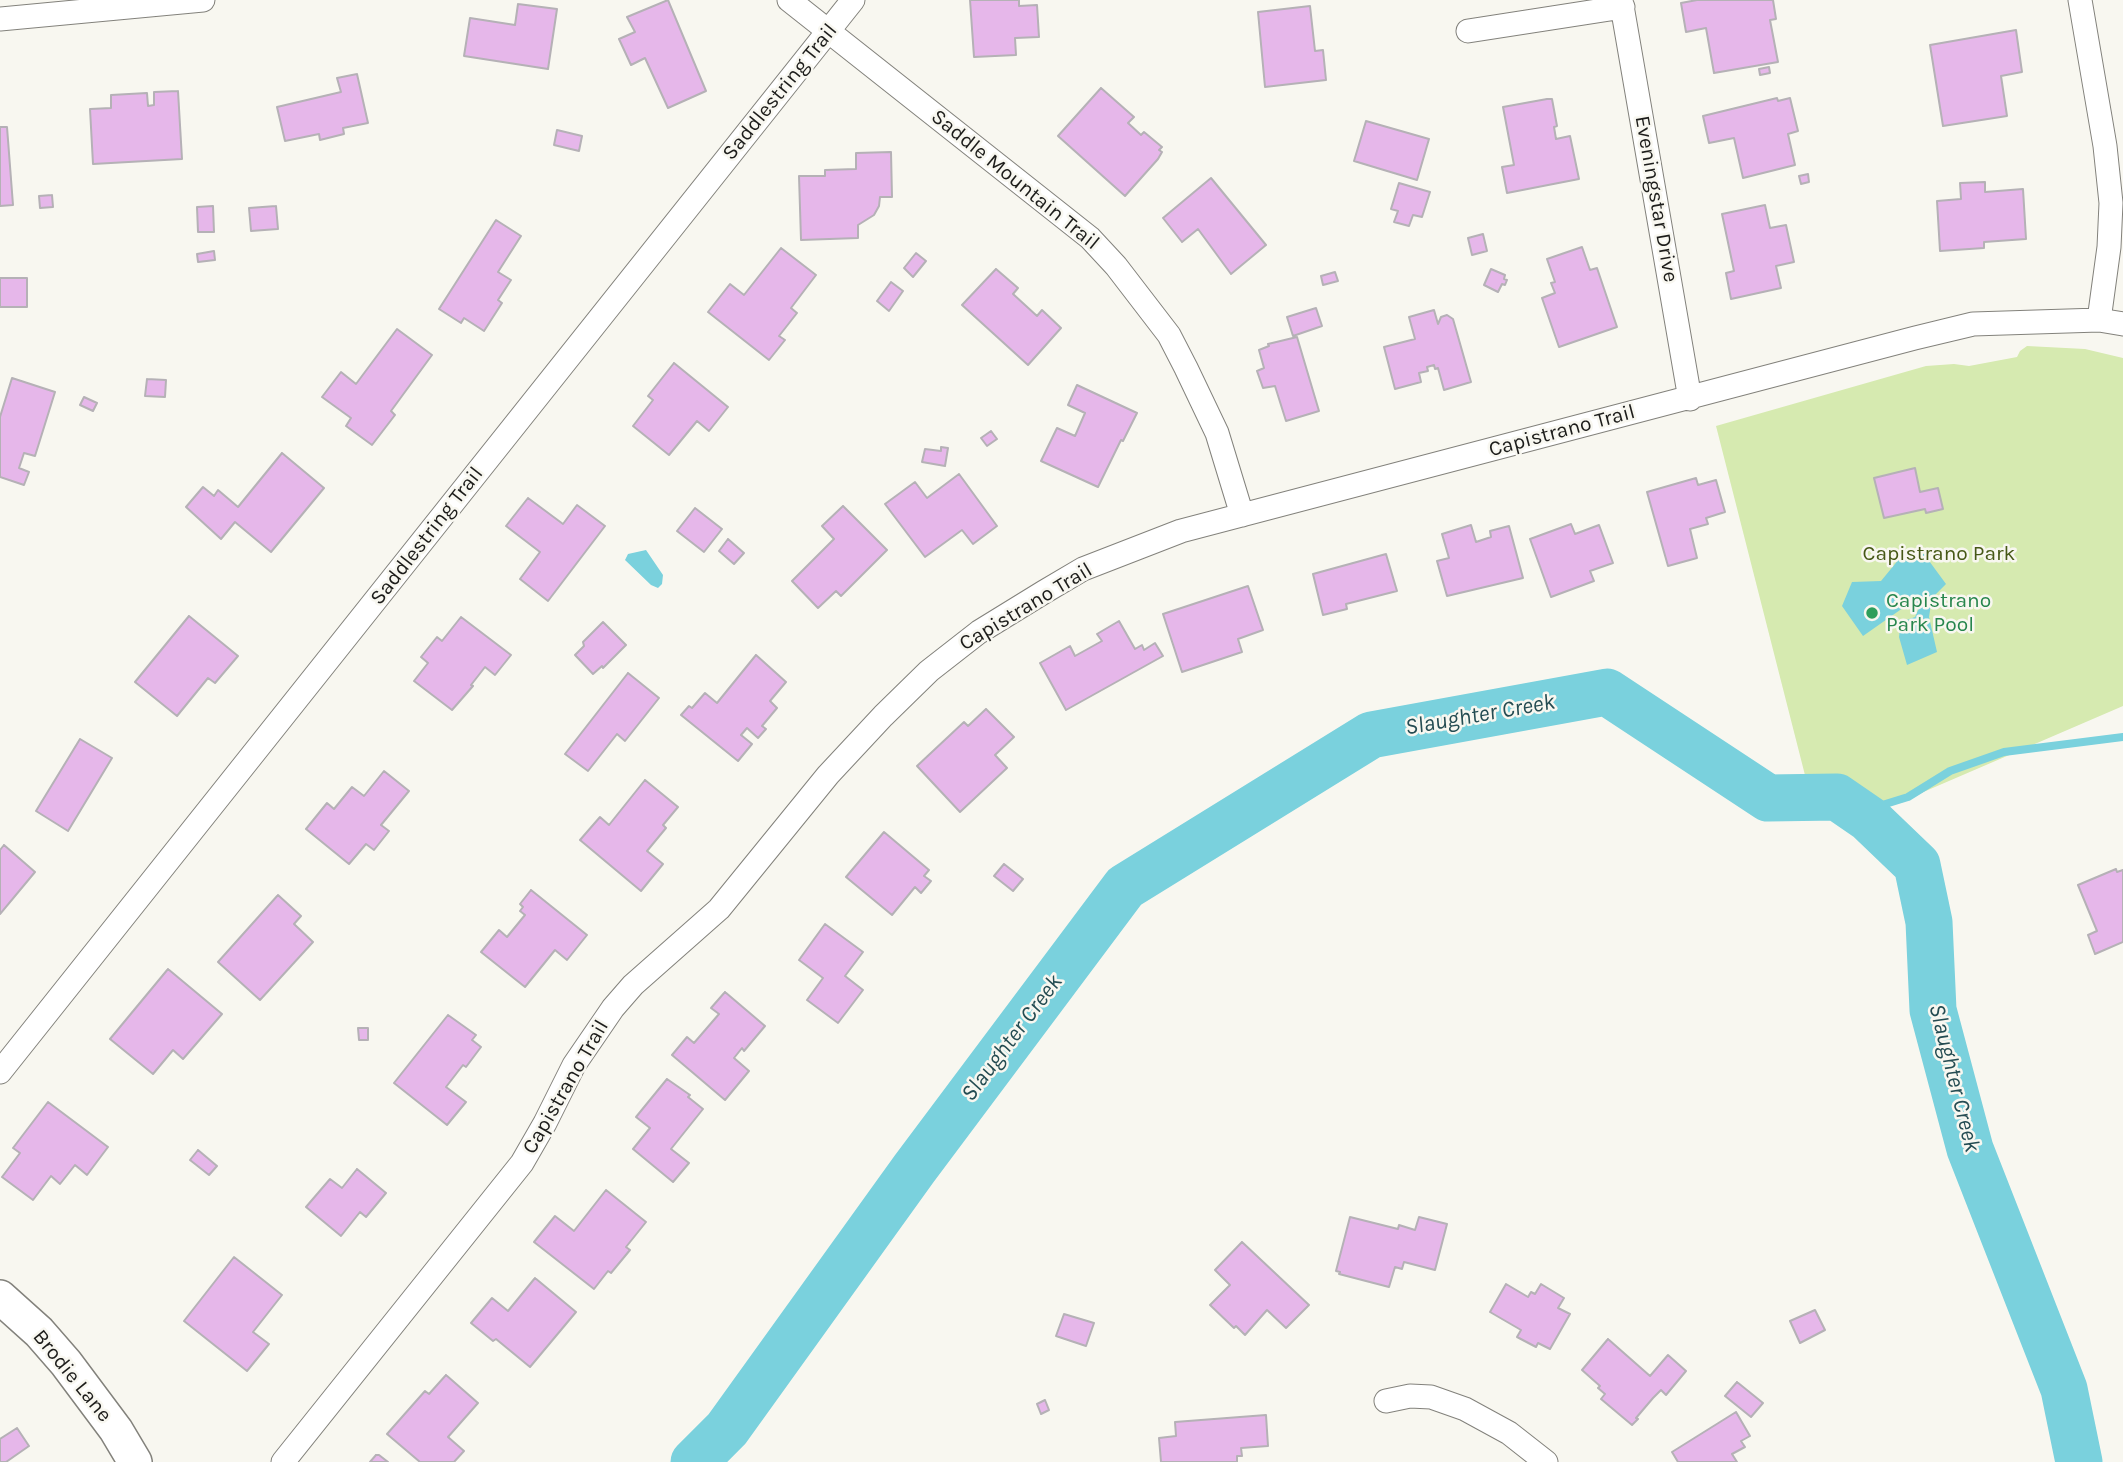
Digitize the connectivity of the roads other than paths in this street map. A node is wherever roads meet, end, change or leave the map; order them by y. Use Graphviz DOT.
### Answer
graph roads {
  1 [pos="203,0"];
  2 [pos="789,0"];
  3 [pos="853,0"];
  4 [pos="2080,0"];
  5 [pos="1622,4"];
  6 [pos="0,19"];
  7 [pos="829,31"];
  8 [pos="1468,31"];
  9 [pos="2099,320"];
  10 [pos="2123,324"];
  11 [pos="1690,399"];
  12 [pos="1242,515"];
  13 [pos="0,1072"];
  14 [pos="0,1297"];
  15 [pos="1386,1402"];
  16 [pos="135,1462"];
  17 [pos="283,1462"];
  18 [pos="1546,1462"];
  1 -- 6 [label="street"];
  2 -- 7 [label="street, Saddle Mountain Trail"];
  3 -- 7 [label="street, Saddlestring Trail"];
  4 -- 9 [label="street"];
  5 -- 8 [label="street"];
  5 -- 11 [label="street, Eveningstar Drive"];
  7 -- 12 [label="street, Saddle Mountain Trail"];
  7 -- 13 [label="street, Saddlestring Trail"];
  9 -- 10 [label="street, Capistrano Trail"];
  9 -- 11 [label="street, Capistrano Trail"];
  11 -- 12 [label="street, Capistrano Trail"];
  12 -- 17 [label="street, Capistrano Trail"];
  14 -- 16 [label="main road, Brodie Lane"];
  15 -- 18 [label="street"];
}
